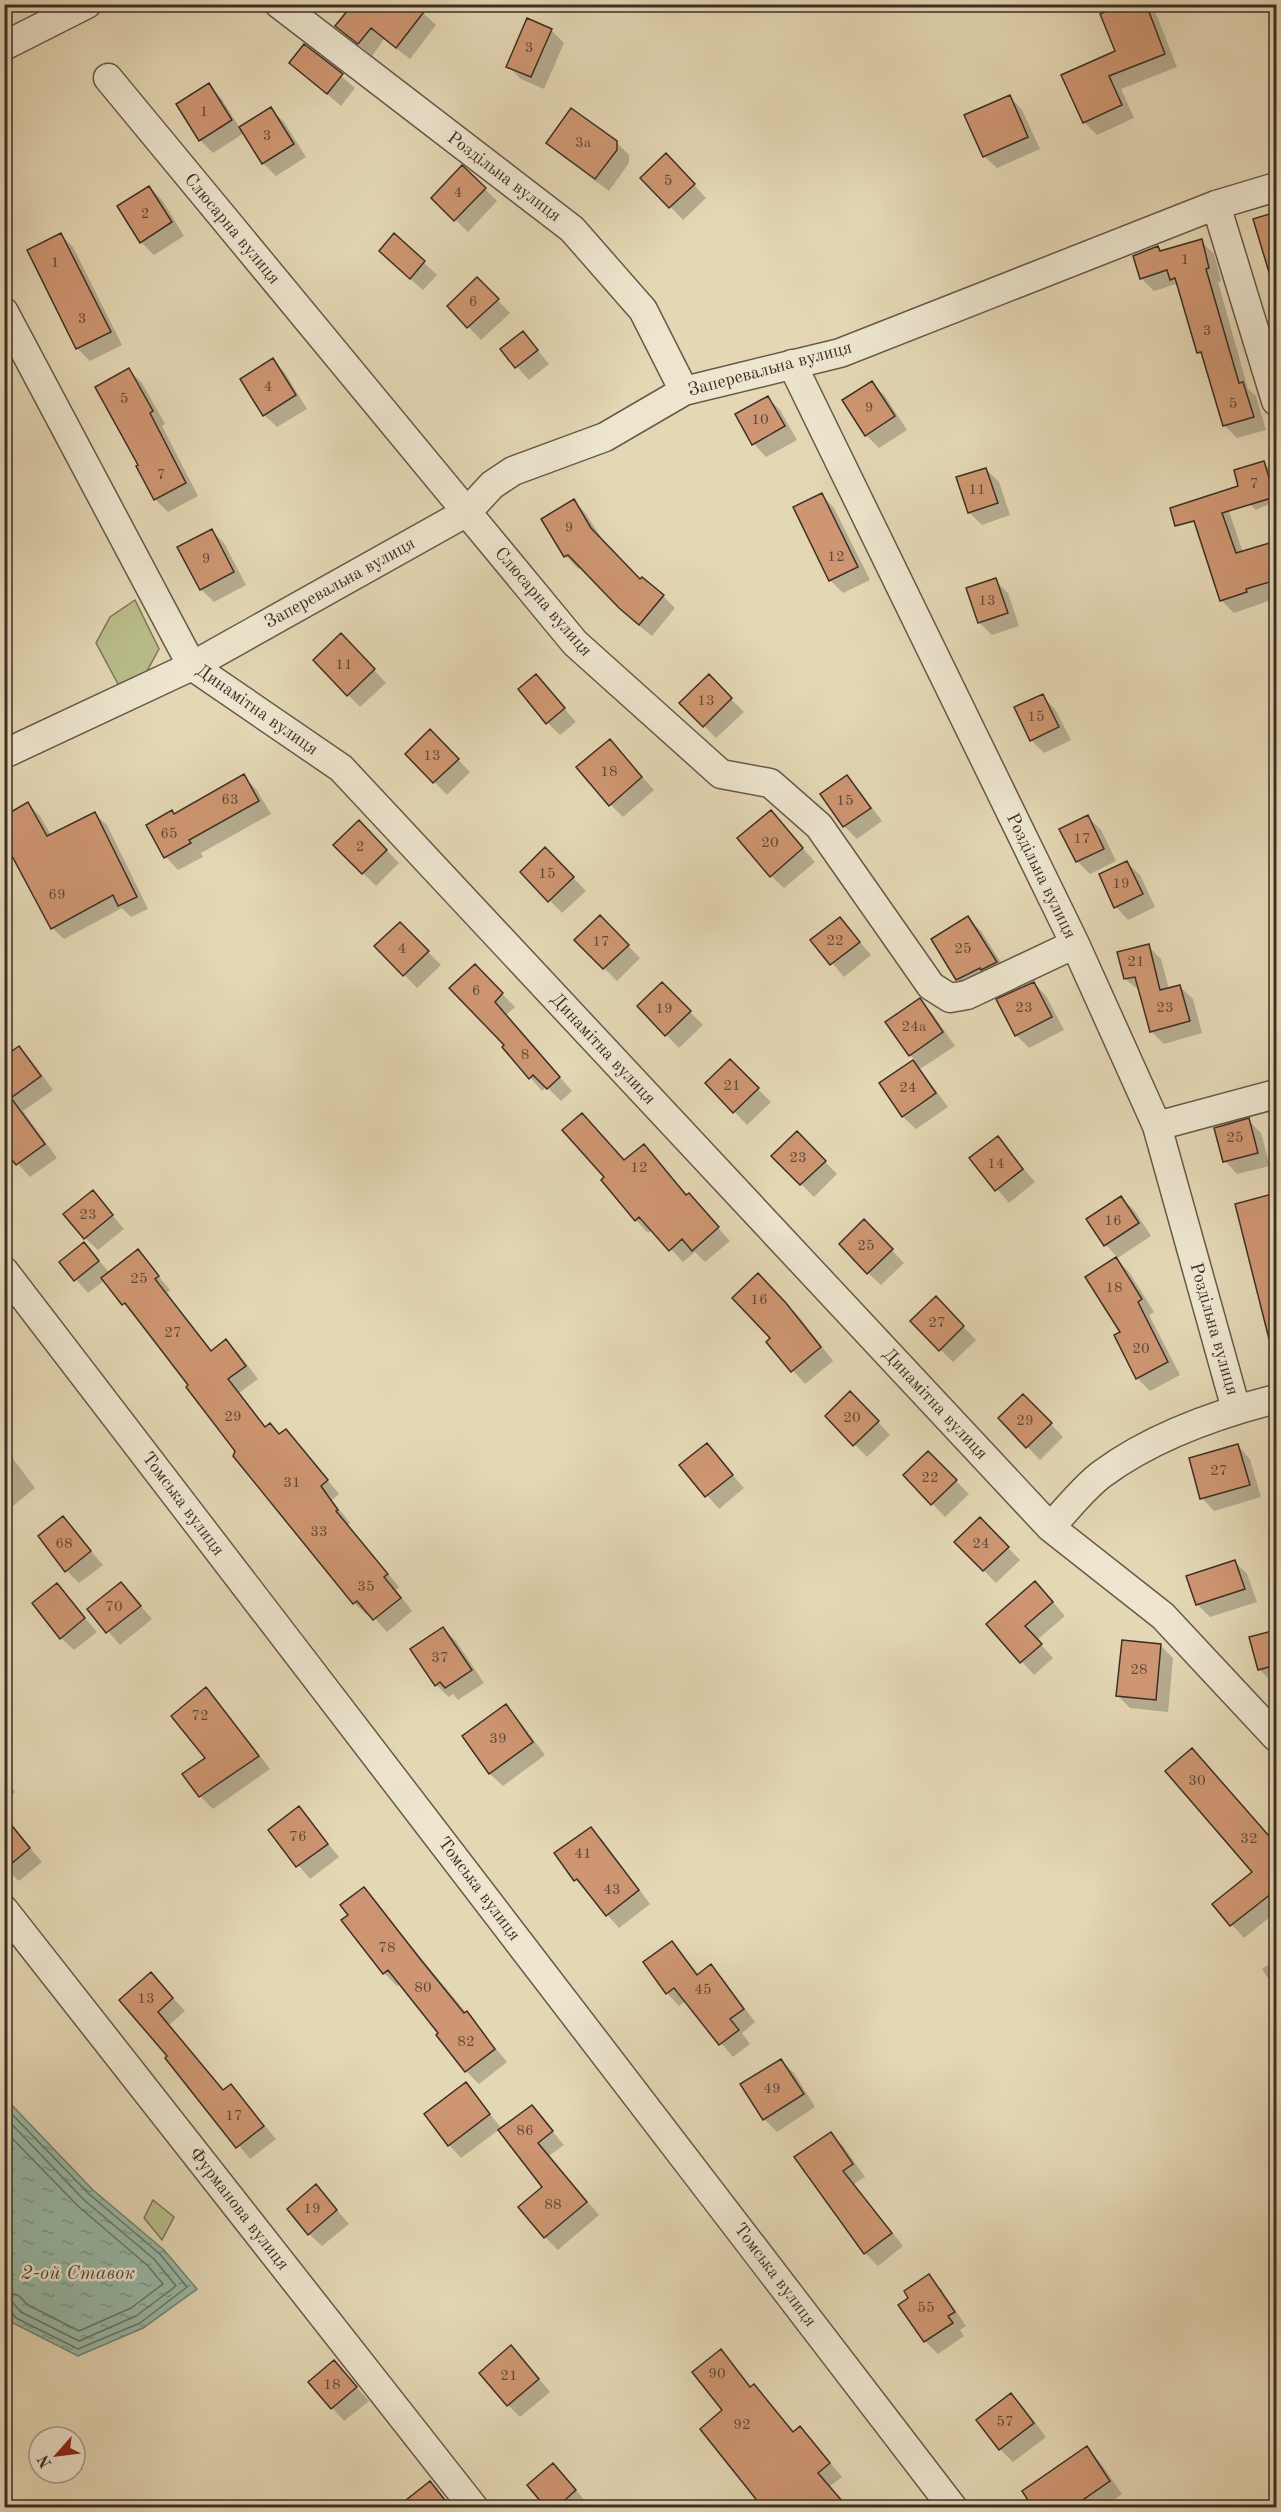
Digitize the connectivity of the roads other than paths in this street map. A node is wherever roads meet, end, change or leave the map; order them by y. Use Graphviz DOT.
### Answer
graph roads {
  1 [pos="87,4"];
  2 [pos="279,4"];
  3 [pos="4,46"];
  4 [pos="108,78"];
  5 [pos="1276,187"];
  6 [pos="1216,205"];
  7 [pos="4,312"];
  8 [pos="792,364"];
  9 [pos="684,391"];
  10 [pos="1276,401"];
  11 [pos="467,512"];
  12 [pos="192,666"];
  13 [pos="4,754"];
  14 [pos="1075,944"];
  15 [pos="1276,1094"];
  16 [pos="1157,1126"];
  17 [pos="4,1271"];
  18 [pos="1276,1399"];
  19 [pos="1236,1409"];
  20 [pos="1050,1527"];
  21 [pos="1271,1723"];
  22 [pos="4,1910"];
  23 [pos="474,2508"];
  24 [pos="953,2508"];
  1 -- 3 [label="street"];
  2 -- 9 [label="street, Роздільна вулиця"];
  4 -- 11 [label="street, Слюсарна вулиця"];
  5 -- 6 [label="street, Заперевальна вулиця"];
  6 -- 8 [label="street, Заперевальна вулиця"];
  6 -- 10 [label="street"];
  7 -- 12 [label="street, Динамітна вулиця"];
  8 -- 9 [label="street, Заперевальна вулиця"];
  8 -- 14 [label="street, Роздільна вулиця"];
  9 -- 11 [label="street, Заперевальна вулиця"];
  11 -- 12 [label="street, Заперевальна вулиця"];
  11 -- 14 [label="street, Слюсарна вулиця"];
  12 -- 13 [label="street, Заперевальна вулиця"];
  12 -- 20 [label="street, Динамітна вулиця"];
  14 -- 16 [label="street, Роздільна вулиця"];
  15 -- 16 [label="street"];
  16 -- 19 [label="street, Роздільна вулиця"];
  17 -- 24 [label="street, Томська вулиця"];
  18 -- 19 [label="street"];
  19 -- 20 [label="street"];
  20 -- 21 [label="street, Динамітна вулиця"];
  22 -- 23 [label="street, Фурманова вулиця"];
}
